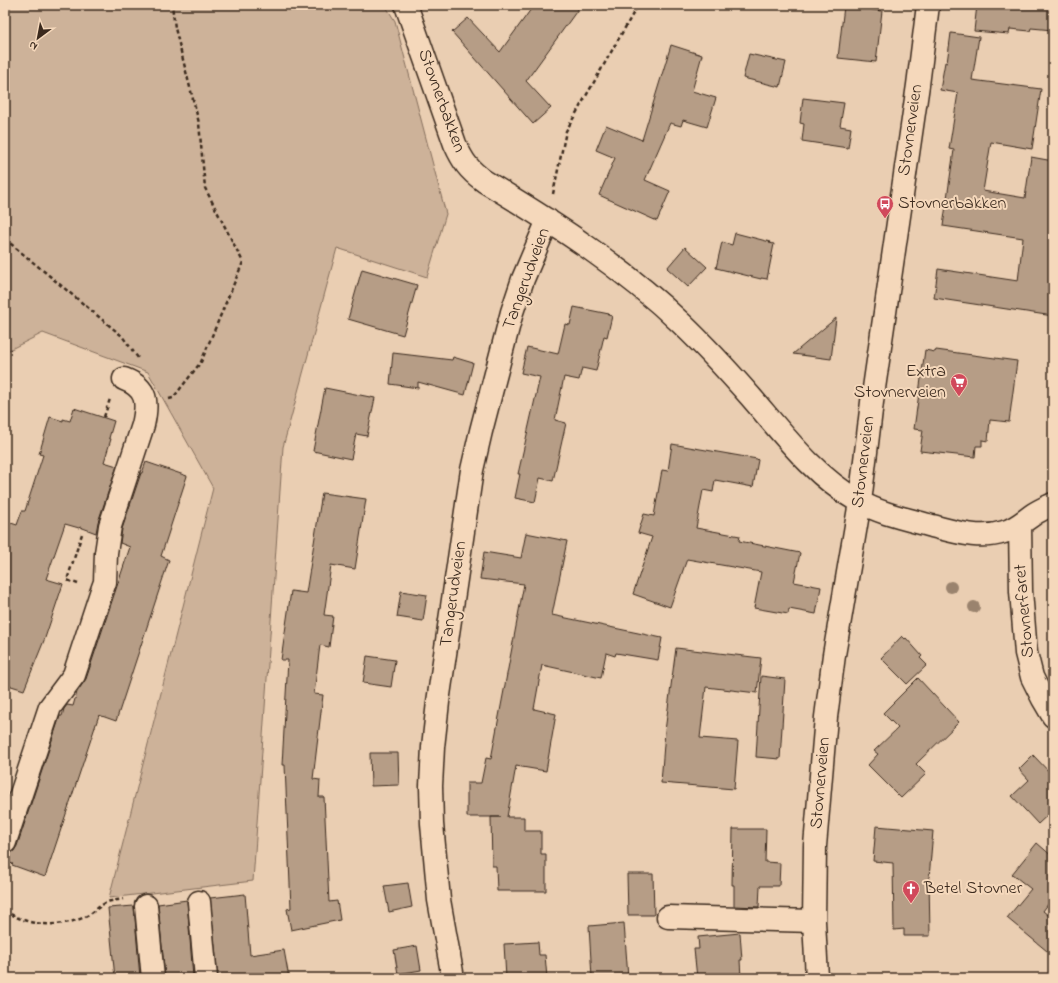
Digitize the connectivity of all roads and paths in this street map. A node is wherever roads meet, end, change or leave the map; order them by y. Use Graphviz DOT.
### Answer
graph roads {
  1 [pos="172,5"];
  2 [pos="406,5"];
  3 [pos="638,5"];
  4 [pos="928,5"];
  5 [pos="548,220"];
  6 [pos="5,239"];
  7 [pos="137,392"];
  8 [pos="860,502"];
  9 [pos="1053,504"];
  10 [pos="1020,525"];
  11 [pos="83,533"];
  12 [pos="102,593"];
  13 [pos="1053,716"];
  14 [pos="5,842"];
  15 [pos="199,902"];
  16 [pos="146,906"];
  17 [pos="5,910"];
  18 [pos="668,917"];
  19 [pos="814,921"];
  20 [pos="153,978"];
  21 [pos="206,978"];
  22 [pos="453,978"];
  23 [pos="817,978"];
  1 -- 7 [label="path"];
  2 -- 5 [label="street, Stovnerbakken"];
  3 -- 5 [label="path"];
  4 -- 8 [label="street, Stovnerveien"];
  5 -- 8 [label="street, Stovnerbakken"];
  5 -- 22 [label="street, Tangerudveien"];
  6 -- 7 [label="path"];
  7 -- 12 [label="street"];
  8 -- 10 [label="street, Stovnerbakken"];
  8 -- 19 [label="street, Stovnerveien"];
  9 -- 10 [label="street, Stovnerbakken"];
  10 -- 13 [label="street, Stovnerfaret"];
  11 -- 12 [label="path"];
  12 -- 14 [label="street"];
  15 -- 21 [label="street"];
  16 -- 17 [label="path"];
  16 -- 20 [label="street"];
  18 -- 19 [label="street"];
  19 -- 23 [label="street, Stovnerveien"];
}
